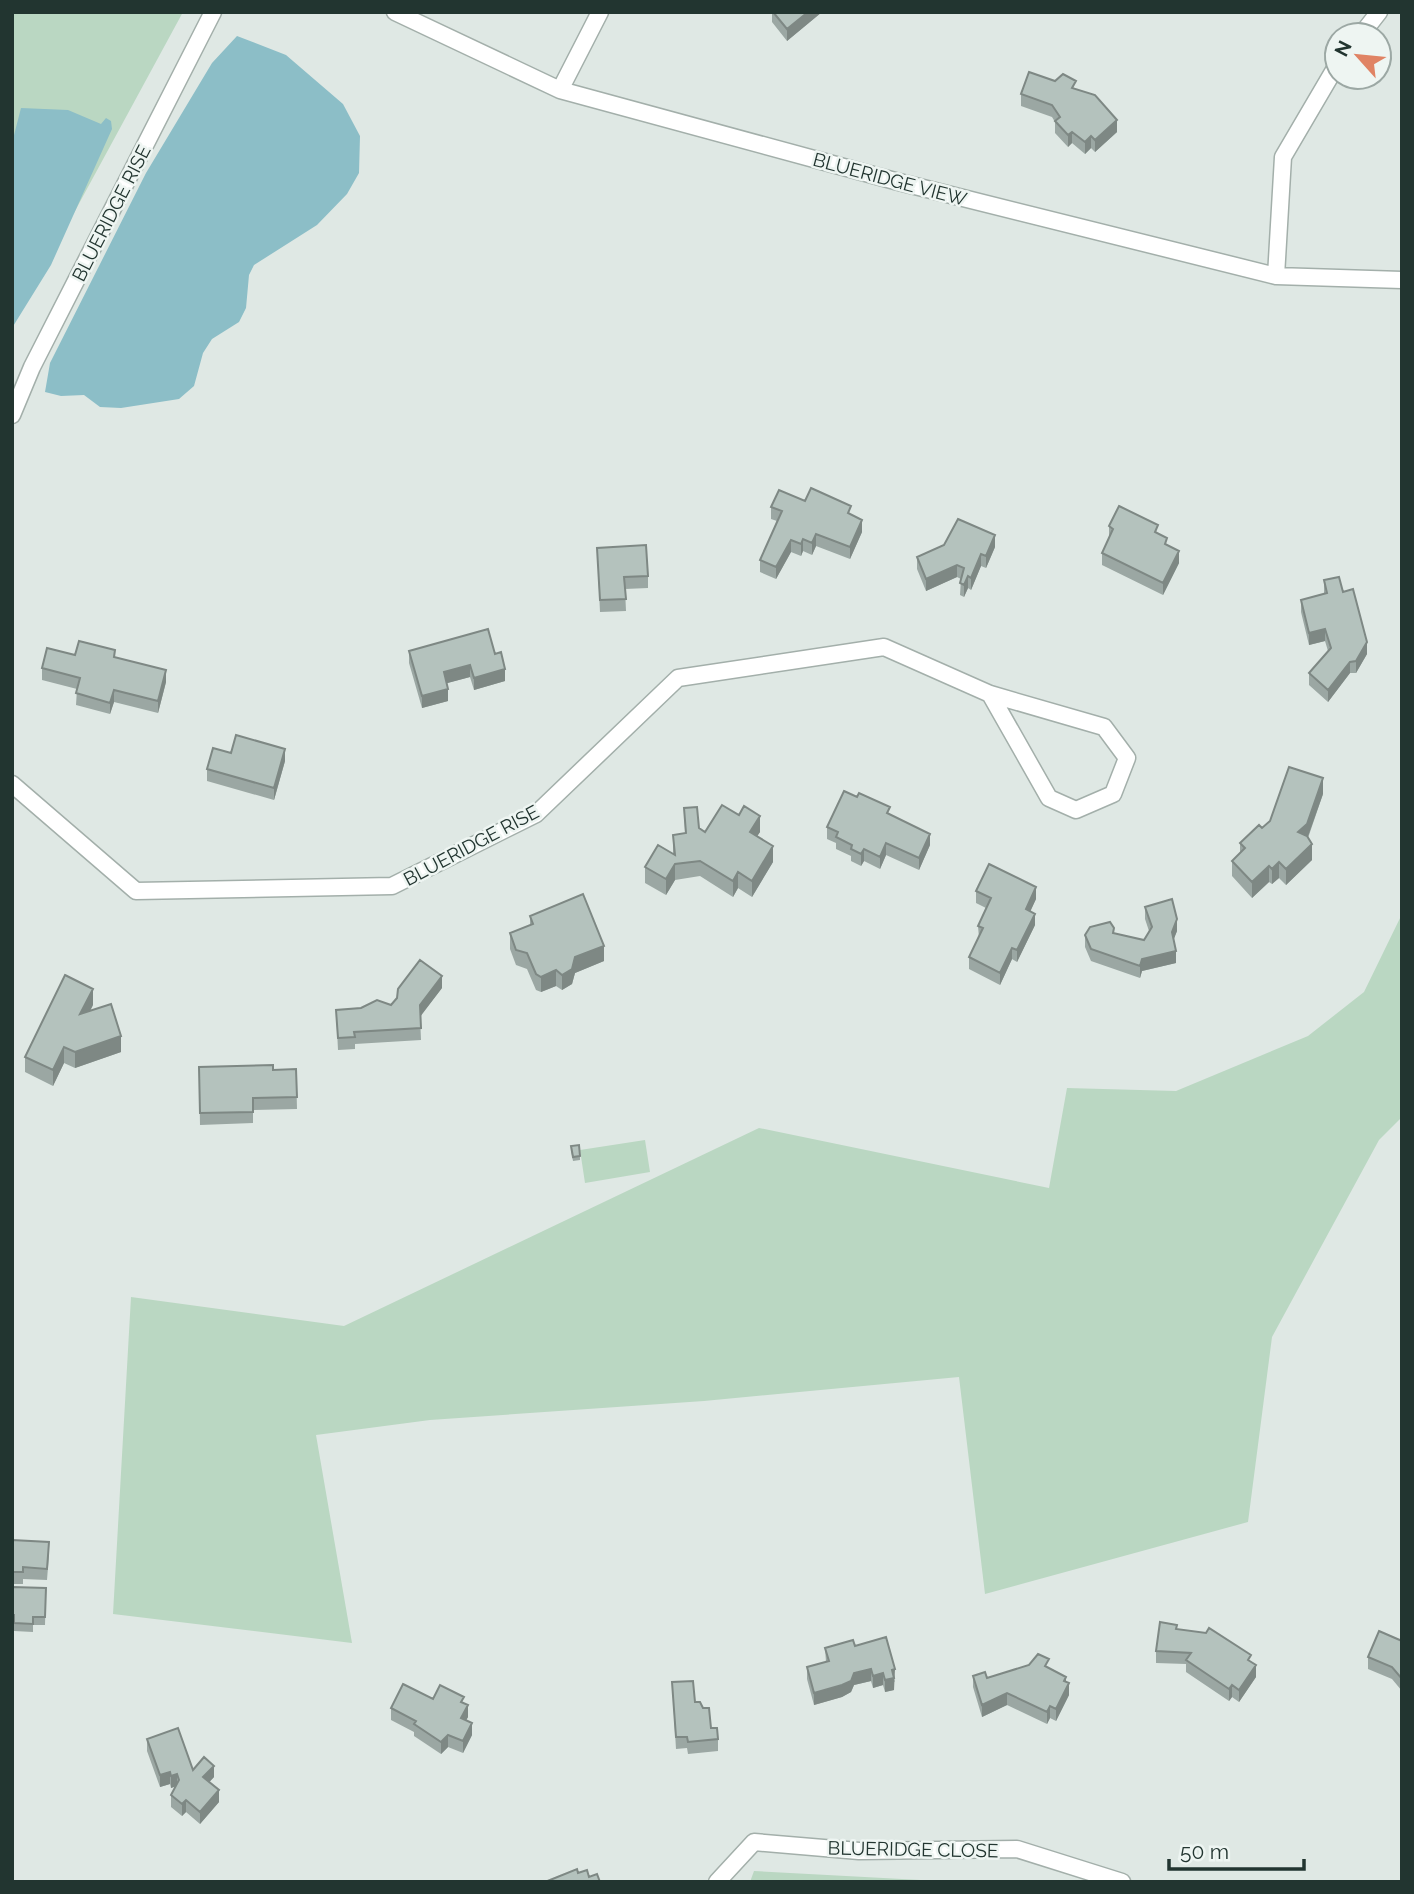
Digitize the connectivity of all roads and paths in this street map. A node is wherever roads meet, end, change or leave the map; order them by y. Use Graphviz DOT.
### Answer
graph roads {
  1 [pos="213,12"];
  2 [pos="395,12"];
  3 [pos="600,12"];
  4 [pos="1323,89"];
  5 [pos="560,90"];
  6 [pos="1276,276"];
  7 [pos="1402,280"];
  8 [pos="12,415"];
  9 [pos="990,694"];
  10 [pos="12,783"];
  11 [pos="717,1882"];
  12 [pos="1122,1882"];
  1 -- 8 [label="street, BLUERIDGE RISE"];
  2 -- 5 [label="street, BLUERIDGE VIEW"];
  3 -- 5 [label="street"];
  4 -- 6 [label="street"];
  5 -- 6 [label="street, BLUERIDGE VIEW"];
  6 -- 7 [label="street, BLUERIDGE VIEW"];
  9 -- 9 [label="street, BLUERIDGE RISE"];
  9 -- 10 [label="street, BLUERIDGE RISE"];
  11 -- 12 [label="street, BLUERIDGE CLOSE"];
}
